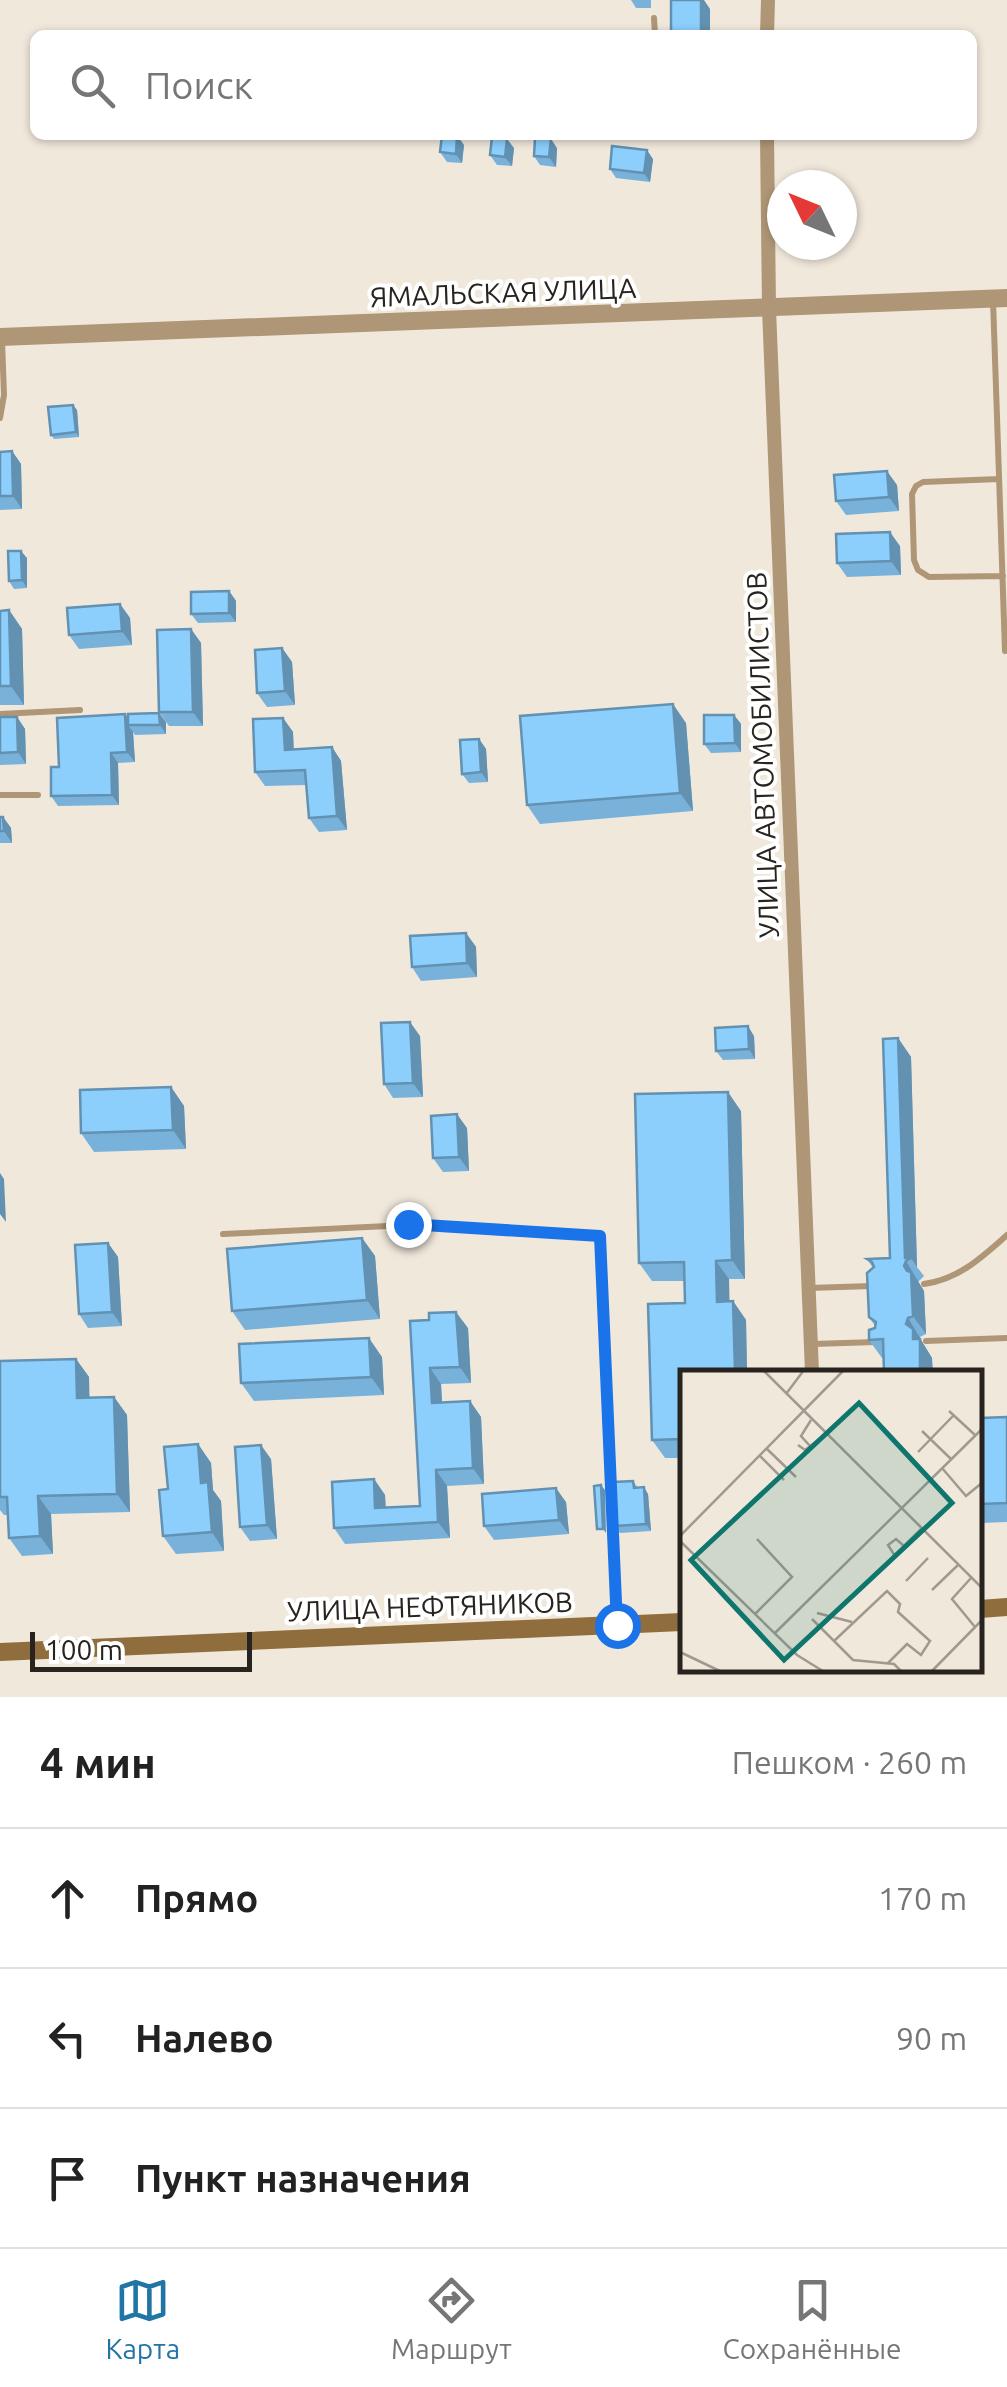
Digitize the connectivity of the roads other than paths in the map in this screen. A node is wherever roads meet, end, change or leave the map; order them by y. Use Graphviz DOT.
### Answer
graph roads {
  1 [pos="768,0"];
  2 [pos="654,18"];
  3 [pos="654,30"];
  4 [pos="768,30"];
  5 [pos="767,140"];
  6 [pos="1000,299"];
  7 [pos="769,309"];
  8 [pos="1,337"];
  9 [pos="0,418"];
  10 [pos="1003,459"];
  11 [pos="999,479"];
  12 [pos="1003,576"];
  13 [pos="1006,652"];
  14 [pos="80,710"];
  15 [pos="0,714"];
  16 [pos="38,794"];
  17 [pos="0,795"];
  18 [pos="223,1234"];
  19 [pos="1007,1235"];
  20 [pos="924,1284"];
  21 [pos="880,1286"];
  22 [pos="808,1288"];
  23 [pos="1007,1338"];
  24 [pos="926,1341"];
  25 [pos="882,1342"];
  26 [pos="810,1344"];
  27 [pos="812,1370"];
  28 [pos="1007,1607"];
  29 [pos="982,1609"];
  30 [pos="680,1622"];
  31 [pos="617,1625"];
  32 [pos="0,1652"];
  1 -- 4 [label="street"];
  2 -- 3 [label="lane"];
  5 -- 7 [label="street, УЛИЦА АВТОМОБИЛИСТОВ"];
  6 -- 7 [label="street, ЯМАЛЬСКАЯ УЛИЦА"];
  6 -- 10 [label="lane"];
  7 -- 8 [label="street, ЯМАЛЬСКАЯ УЛИЦА"];
  7 -- 22 [label="street, УЛИЦА АВТОМОБИЛИСТОВ"];
  8 -- 9 [label="lane"];
  10 -- 11 [label="lane"];
  11 -- 12 [label="lane"];
  11 -- 12 [label="lane"];
  12 -- 13 [label="lane"];
  14 -- 15 [label="lane"];
  16 -- 17 [label="lane"];
  18 -- 31 [label="lane"];
  19 -- 20 [label="lane"];
  21 -- 22 [label="lane"];
  22 -- 26 [label="street, УЛИЦА АВТОМОБИЛИСТОВ"];
  23 -- 24 [label="lane"];
  25 -- 26 [label="lane"];
  26 -- 27 [label="street, УЛИЦА АВТОМОБИЛИСТОВ"];
  28 -- 29 [label="main road"];
  30 -- 31 [label="main road, УЛИЦА НЕФТЯНИКОВ"];
  31 -- 32 [label="main road, УЛИЦА НЕФТЯНИКОВ"];
}
